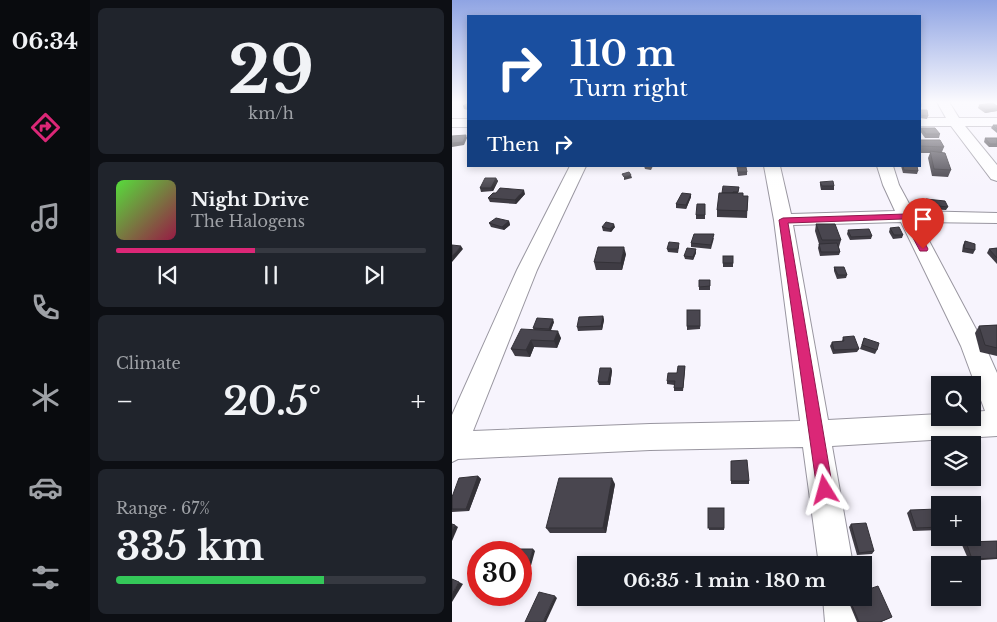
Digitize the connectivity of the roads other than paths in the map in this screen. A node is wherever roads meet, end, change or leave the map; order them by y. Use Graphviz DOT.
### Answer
graph roads {
  1 [pos="962,131"];
  2 [pos="577,167"];
  3 [pos="772,167"];
  4 [pos="886,167"];
  5 [pos="996,176"];
  6 [pos="906,216"];
  7 [pos="996,218"];
  8 [pos="783,220"];
  9 [pos="996,407"];
  10 [pos="996,423"];
  11 [pos="817,434"];
  12 [pos="452,447"];
  13 [pos="835,556"];
  14 [pos="842,606"];
  15 [pos="844,622"];
  1 -- 5 [label="street"];
  2 -- 12 [label="street"];
  3 -- 8 [label="street"];
  4 -- 6 [label="street"];
  6 -- 7 [label="street"];
  6 -- 8 [label="street"];
  6 -- 9 [label="street"];
  8 -- 11 [label="street"];
  10 -- 11 [label="street"];
  11 -- 12 [label="street"];
  11 -- 13 [label="street"];
  14 -- 15 [label="street"];
}
